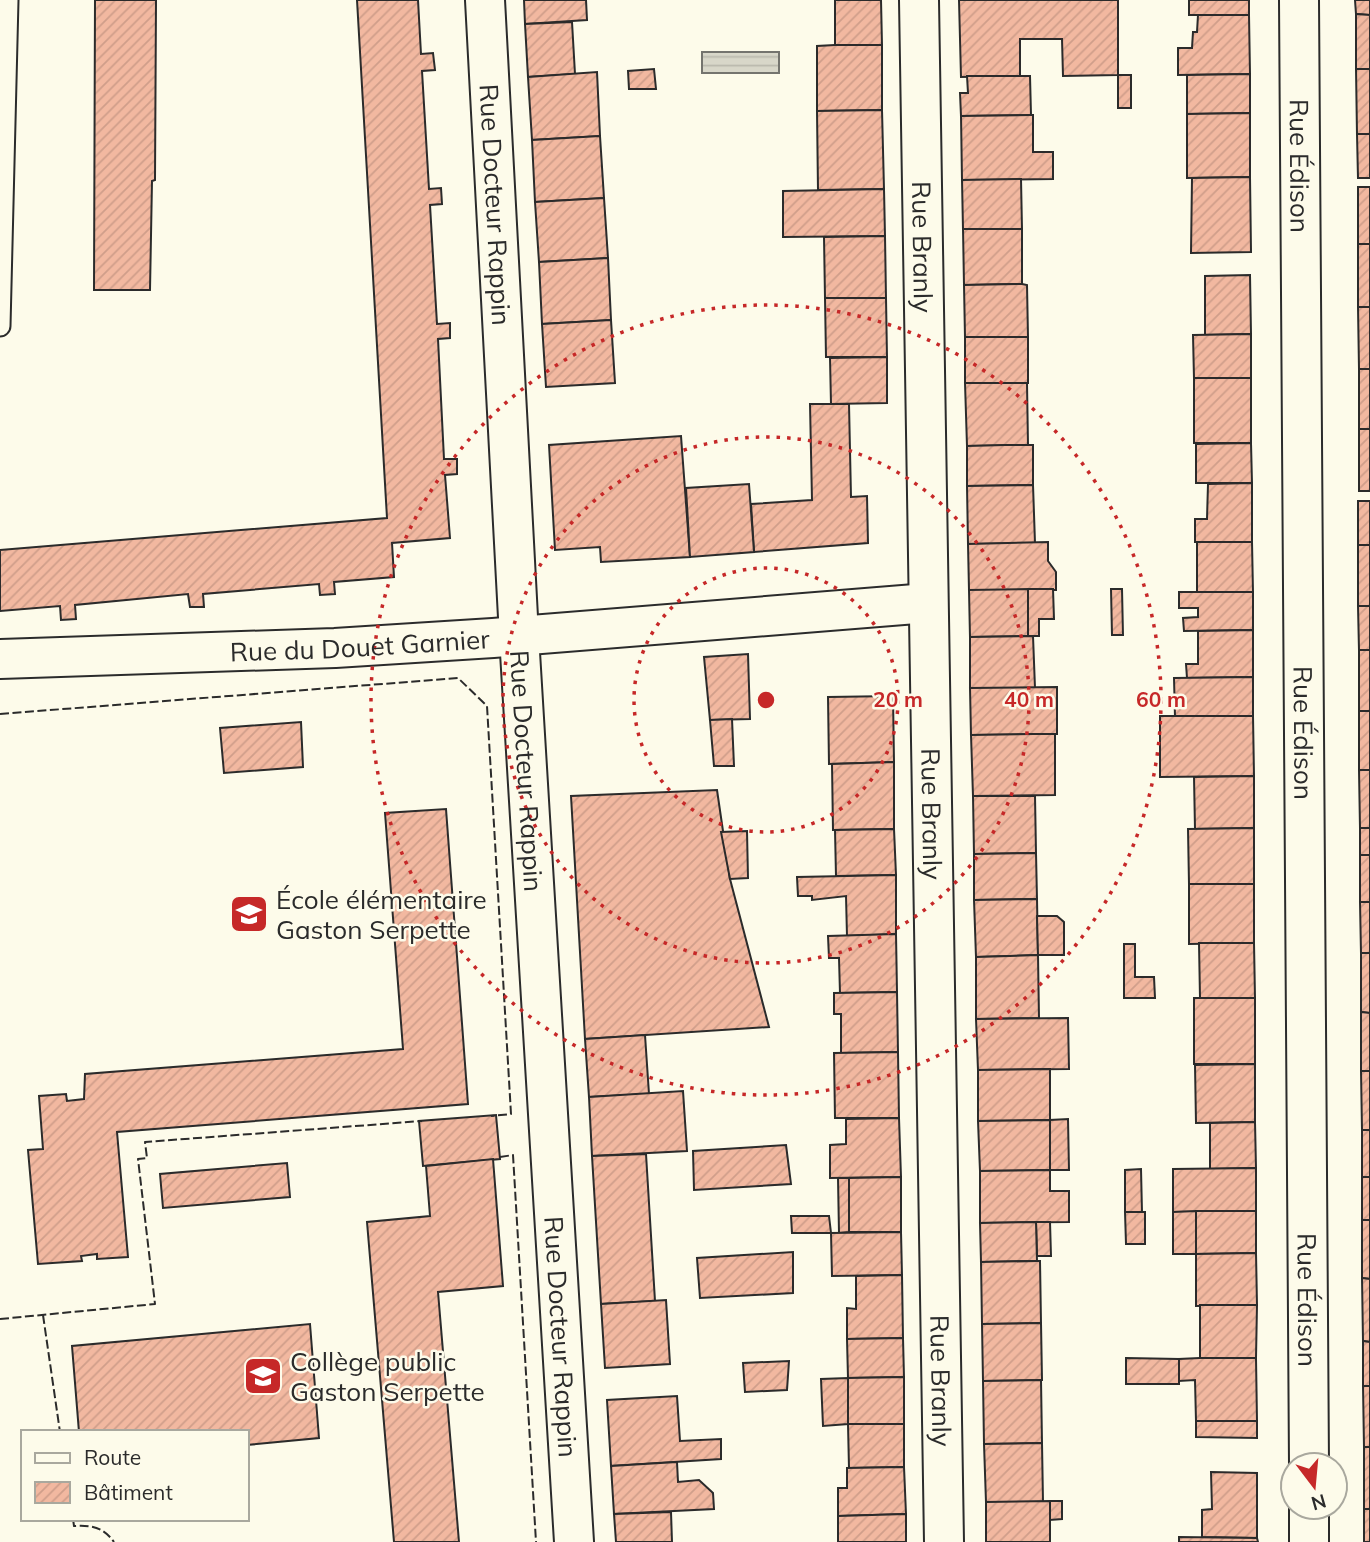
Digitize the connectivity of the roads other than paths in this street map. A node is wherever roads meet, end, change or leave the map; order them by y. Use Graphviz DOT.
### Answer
graph roads {
  1 [pos="8,0"];
  2 [pos="485,0"];
  3 [pos="919,0"];
  4 [pos="1299,0"];
  5 [pos="0,326"];
  6 [pos="928,603"];
  7 [pos="519,636"];
  8 [pos="0,659"];
  9 [pos="1308,1451"];
  10 [pos="1309,1521"];
  11 [pos="574,1542"];
  12 [pos="944,1542"];
  13 [pos="1309,1542"];
  1 -- 5 [label="lane"];
  2 -- 7 [label="street, Rue Docteur Rappin"];
  3 -- 6 [label="street, Rue Branly"];
  4 -- 9 [label="street, Rue Édison"];
  6 -- 7 [label="street, Rue du Douet Garnier"];
  6 -- 12 [label="street, Rue Branly"];
  7 -- 8 [label="street, Rue du Douet Garnier"];
  7 -- 11 [label="street, Rue Docteur Rappin"];
  10 -- 13 [label="street"];
}
